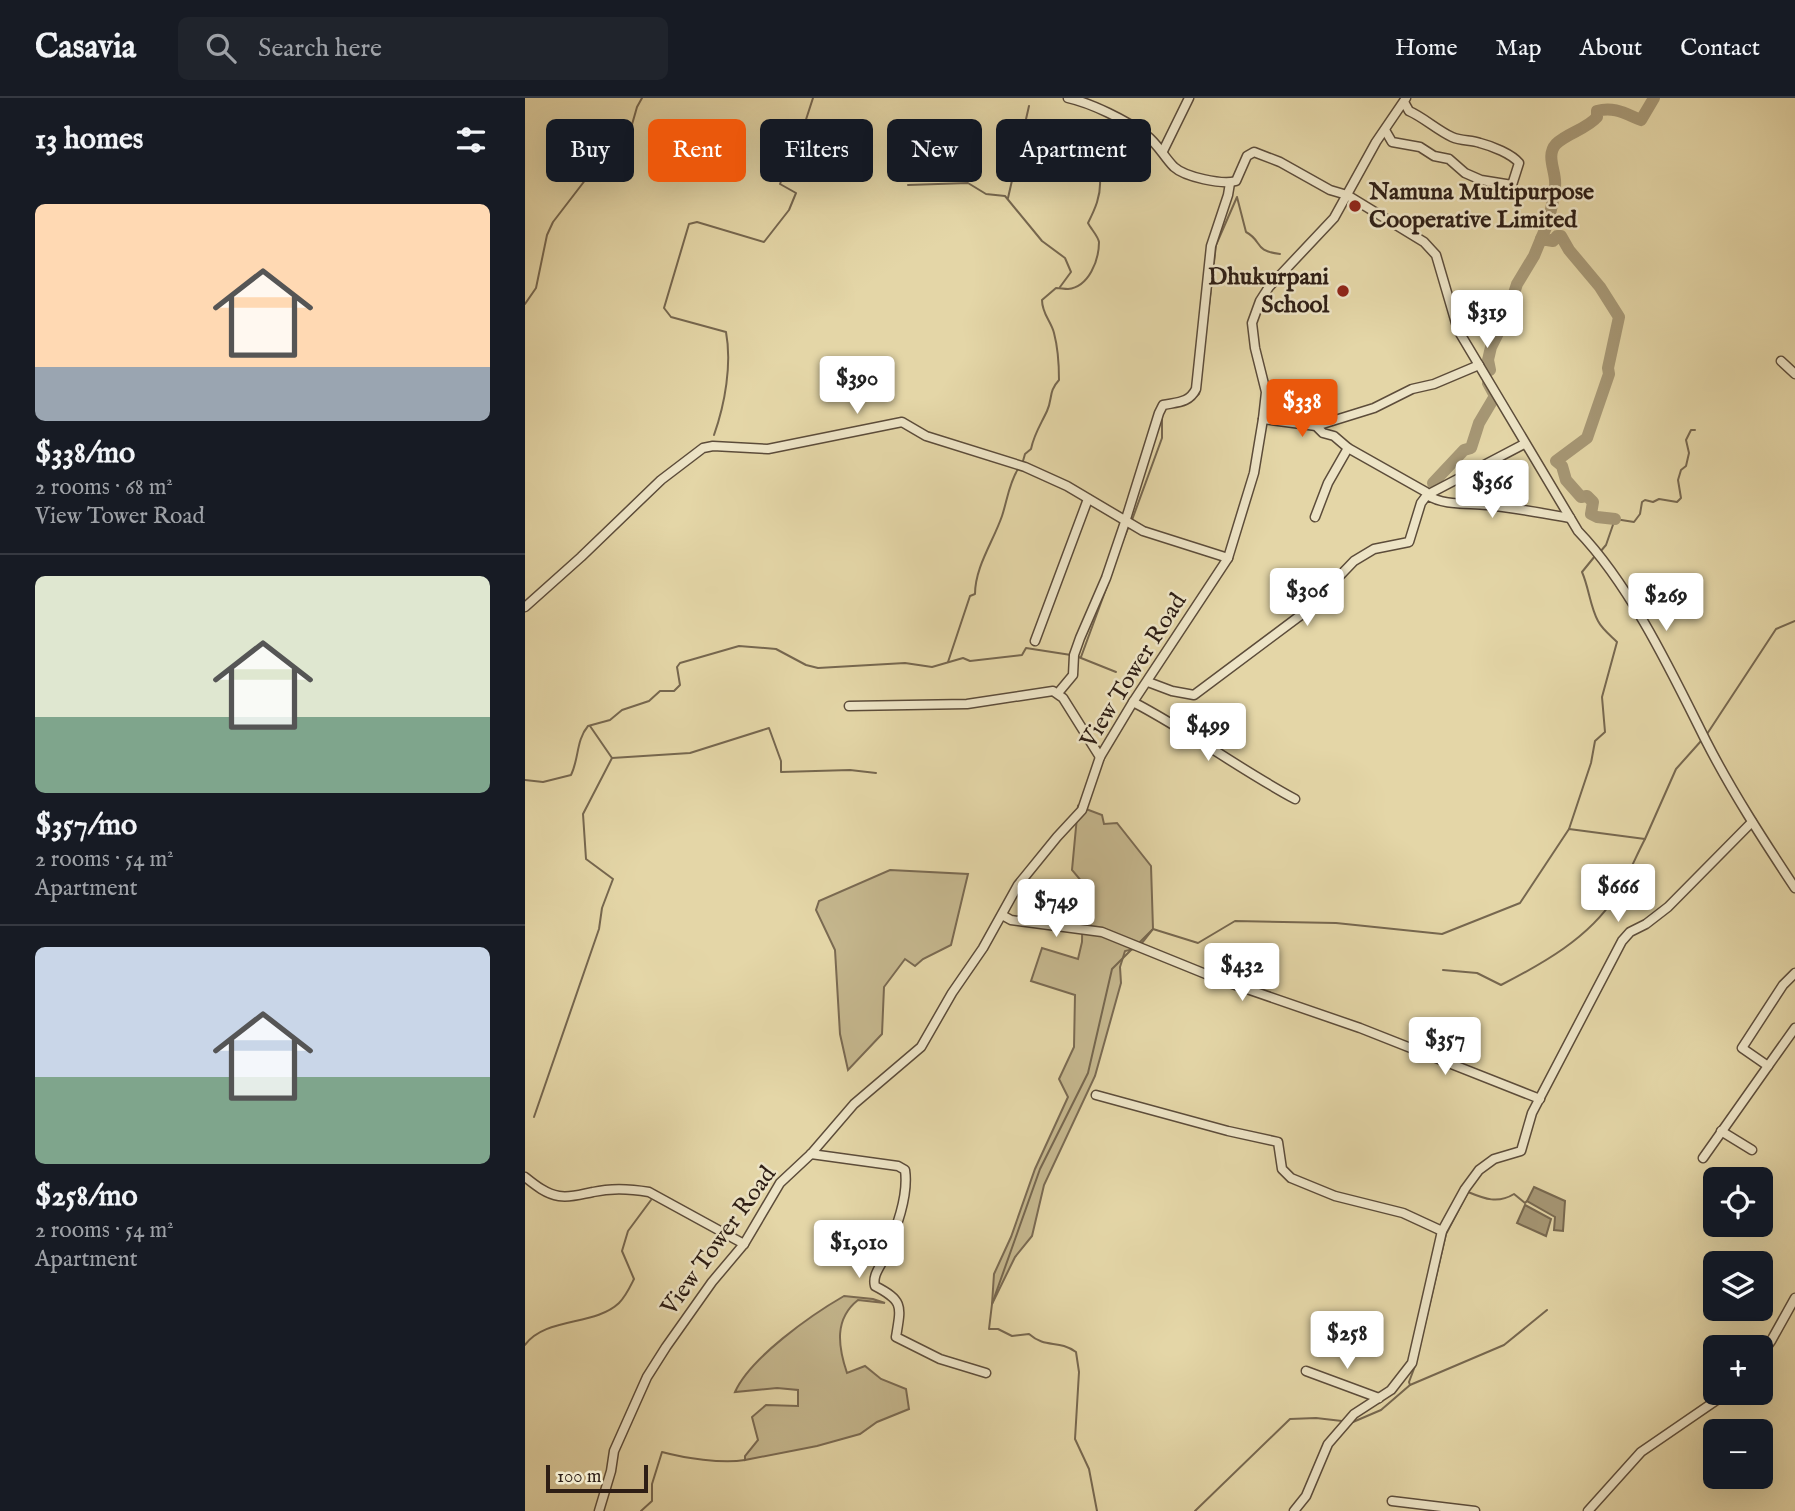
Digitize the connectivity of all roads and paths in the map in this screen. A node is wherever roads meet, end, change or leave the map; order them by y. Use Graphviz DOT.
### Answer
graph roads {
  1 [pos="1067,98"];
  2 [pos="1189,98"];
  3 [pos="1405,100"];
  4 [pos="1385,130"];
  5 [pos="1163,151"];
  6 [pos="1230,183"];
  7 [pos="1347,195"];
  8 [pos="1781,361"];
  9 [pos="1479,365"];
  10 [pos="1795,374"];
  11 [pos="1263,419"];
  12 [pos="1317,426"];
  13 [pos="1524,444"];
  14 [pos="1348,448"];
  15 [pos="1427,495"];
  16 [pos="1088,499"];
  17 [pos="1315,517"];
  18 [pos="1570,518"];
  19 [pos="1125,522"];
  20 [pos="1228,558"];
  21 [pos="525,607"];
  22 [pos="1035,641"];
  23 [pos="1148,682"];
  24 [pos="1058,693"];
  25 [pos="1133,702"];
  26 [pos="849,706"];
  27 [pos="1100,757"];
  28 [pos="1296,799"];
  29 [pos="1752,822"];
  30 [pos="1795,888"];
  31 [pos="1002,915"];
  32 [pos="1795,973"];
  33 [pos="1795,1028"];
  34 [pos="1768,1066"];
  35 [pos="1096,1095"];
  36 [pos="1540,1099"];
  37 [pos="1721,1130"];
  38 [pos="1752,1150"];
  39 [pos="811,1154"];
  40 [pos="1703,1158"];
  41 [pos="525,1177"];
  42 [pos="1442,1231"];
  43 [pos="744,1244"];
  44 [pos="1795,1298"];
  45 [pos="1773,1339"];
  46 [pos="1306,1371"];
  47 [pos="986,1373"];
  48 [pos="1379,1398"];
  49 [pos="1709,1405"];
  50 [pos="1392,1502"];
  51 [pos="600,1511"];
  52 [pos="1294,1511"];
  53 [pos="1475,1511"];
  54 [pos="1588,1511"];
  1 -- 5 [label="street"];
  2 -- 5 [label="street"];
  3 -- 4 [label="street, View Tower Road"];
  3 -- 4 [label="street"];
  4 -- 7 [label="street, View Tower Road"];
  5 -- 6 [label="street"];
  6 -- 7 [label="street"];
  6 -- 19 [label="street"];
  7 -- 9 [label="street"];
  7 -- 11 [label="street, View Tower Road"];
  8 -- 10 [label="street"];
  9 -- 12 [label="street"];
  9 -- 13 [label="street"];
  11 -- 12 [label="street"];
  11 -- 20 [label="street, View Tower Road"];
  12 -- 14 [label="street"];
  13 -- 15 [label="street"];
  13 -- 18 [label="street"];
  14 -- 15 [label="street"];
  14 -- 17 [label="street"];
  15 -- 18 [label="street"];
  15 -- 23 [label="street"];
  16 -- 19 [label="street"];
  16 -- 21 [label="street"];
  16 -- 22 [label="street"];
  18 -- 29 [label="street"];
  19 -- 20 [label="street"];
  19 -- 24 [label="street"];
  20 -- 23 [label="street, View Tower Road"];
  23 -- 25 [label="street, View Tower Road"];
  24 -- 26 [label="street"];
  24 -- 27 [label="street"];
  25 -- 27 [label="street, View Tower Road"];
  25 -- 28 [label="street"];
  27 -- 31 [label="street, View Tower Road"];
  29 -- 30 [label="street"];
  29 -- 36 [label="street"];
  31 -- 36 [label="street"];
  31 -- 39 [label="street, View Tower Road"];
  32 -- 34 [label="street"];
  33 -- 34 [label="street"];
  34 -- 37 [label="street"];
  35 -- 42 [label="street"];
  36 -- 42 [label="street"];
  37 -- 38 [label="street"];
  37 -- 40 [label="street"];
  39 -- 43 [label="street, View Tower Road"];
  39 -- 47 [label="street"];
  41 -- 43 [label="street"];
  42 -- 48 [label="street"];
  43 -- 51 [label="street, View Tower Road"];
  44 -- 45 [label="street"];
  46 -- 48 [label="street"];
  48 -- 52 [label="street"];
  49 -- 54 [label="street"];
  50 -- 53 [label="street"];
}
